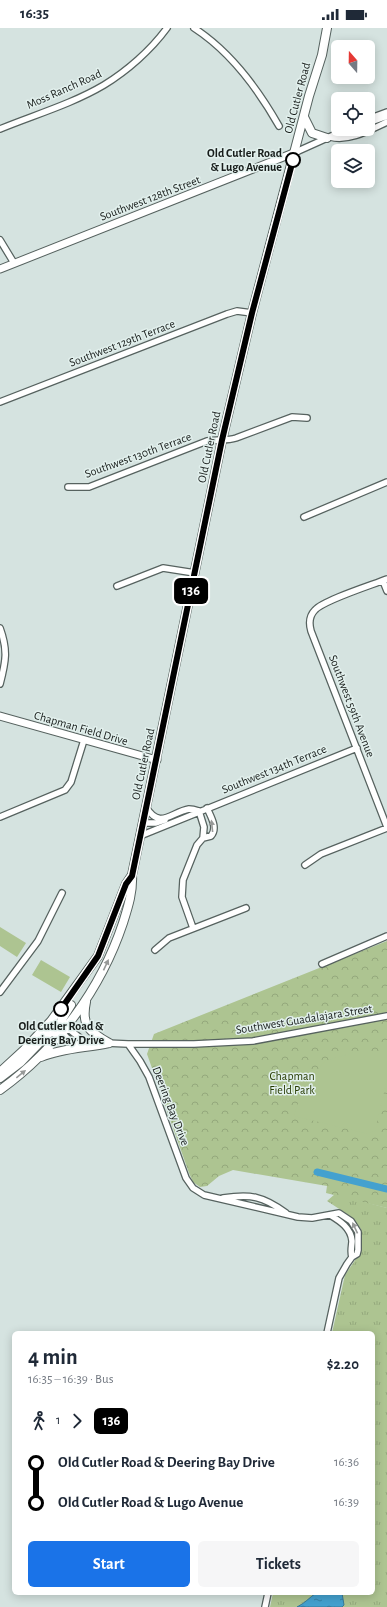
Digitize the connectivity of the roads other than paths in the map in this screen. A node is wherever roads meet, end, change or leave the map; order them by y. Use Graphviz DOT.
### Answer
graph roads {
  1 [pos="167,28"];
  2 [pos="194,28"];
  3 [pos="327,28"];
  4 [pos="387,112"];
  5 [pos="375,116"];
  6 [pos="387,116"];
  7 [pos="304,117"];
  8 [pos="375,120"];
  9 [pos="387,122"];
  10 [pos="279,126"];
  11 [pos="375,127"];
  12 [pos="0,128"];
  13 [pos="331,136"];
  14 [pos="353,136"];
  15 [pos="296,152"];
  16 [pos="0,240"];
  17 [pos="14,263"];
  18 [pos="0,269"];
  19 [pos="252,313"];
  20 [pos="0,402"];
  21 [pos="307,418"];
  22 [pos="222,440"];
  23 [pos="387,482"];
  24 [pos="68,486"];
  25 [pos="304,517"];
  26 [pos="195,573"];
  27 [pos="385,580"];
  28 [pos="117,586"];
  29 [pos="387,591"];
  30 [pos="0,628"];
  31 [pos="0,684"];
  32 [pos="0,716"];
  33 [pos="84,740"];
  34 [pos="357,748"];
  35 [pos="156,760"];
  36 [pos="146,807"];
  37 [pos="207,808"];
  38 [pos="199,811"];
  39 [pos="0,817"];
  40 [pos="168,817"];
  41 [pos="143,823"];
  42 [pos="387,828"];
  43 [pos="140,836"];
  44 [pos="203,838"];
  45 [pos="305,864"];
  46 [pos="132,876"];
  47 [pos="62,893"];
  48 [pos="246,908"];
  49 [pos="194,928"];
  50 [pos="387,936"];
  51 [pos="155,950"];
  52 [pos="98,956"];
  53 [pos="322,964"];
  54 [pos="0,992"];
  55 [pos="87,999"];
  56 [pos="387,1016"];
  57 [pos="62,1031"];
  58 [pos="109,1043"];
  59 [pos="128,1044"];
  60 [pos="40,1057"];
  61 [pos="0,1072"];
  62 [pos="0,1078"];
  63 [pos="0,1090"];
  64 [pos="219,1199"];
  65 [pos="287,1215"];
  66 [pos="327,1331"];
  67 [pos="268,1595"];
  68 [pos="265,1607"];
  1 -- 12 [label="street, Moss Ranch Road"];
  2 -- 10 [label="street"];
  3 -- 7 [label="main road, Old Cutler Road"];
  4 -- 5 [label="street"];
  6 -- 8 [label="street"];
  7 -- 13 [label="main road"];
  7 -- 15 [label="main road, Old Cutler Road"];
  9 -- 11 [label="street, Southwest 128th Street"];
  13 -- 14 [label="street, Southwest 128th Street"];
  13 -- 15 [label="street, Southwest 128th Street"];
  15 -- 17 [label="street, Southwest 128th Street"];
  15 -- 19 [label="main road, Old Cutler Road"];
  16 -- 17 [label="street"];
  17 -- 18 [label="street, Southwest 128th Street"];
  19 -- 20 [label="street, Southwest 129th Terrace"];
  19 -- 22 [label="main road, Old Cutler Road"];
  21 -- 22 [label="street, Southwest 130th Terrace"];
  22 -- 24 [label="street, Southwest 130th Terrace"];
  22 -- 26 [label="main road, Old Cutler Road"];
  23 -- 25 [label="street"];
  26 -- 28 [label="street"];
  26 -- 35 [label="main road, Old Cutler Road"];
  27 -- 29 [label="street"];
  27 -- 34 [label="street, Southwest 59th Avenue"];
  30 -- 31 [label="street"];
  32 -- 33 [label="street, Chapman Field Drive"];
  33 -- 35 [label="street, Chapman Field Drive"];
  33 -- 39 [label="street"];
  34 -- 37 [label="street, Southwest 134th Terrace"];
  34 -- 42 [label="street, Southwest 59th Avenue"];
  35 -- 36 [label="main road, Old Cutler Road"];
  36 -- 40 [label="street"];
  36 -- 41 [label="main road, Old Cutler Road"];
  37 -- 38 [label="street, Southwest 134th Terrace"];
  44 -- 37 [label="street, one-way"];
  38 -- 40 [label="street, Southwest 134th Terrace"];
  38 -- 43 [label="street, Southwest 134th Terrace"];
  38 -- 44 [label="street"];
  40 -- 41 [label="street, Southwest 134th Terrace"];
  41 -- 43 [label="main road, Old Cutler Road"];
  42 -- 45 [label="street"];
  43 -- 46 [label="main road, Old Cutler Road"];
  44 -- 49 [label="street"];
  46 -- 52 [label="main road, Old Cutler Road"];
  55 -- 46 [label="main road, Old Cutler Road, one-way"];
  47 -- 54 [label="street"];
  48 -- 49 [label="street"];
  49 -- 51 [label="street"];
  50 -- 53 [label="street"];
  52 -- 57 [label="main road"];
  52 -- 61 [label="main road, Old Cutler Road"];
  55 -- 57 [label="main road, Old Cutler Road"];
  55 -- 58 [label="main road"];
  56 -- 59 [label="street, Southwest Guadalajara Street"];
  57 -- 58 [label="street"];
  57 -- 60 [label="main road, Old Cutler Road"];
  57 -- 62 [label="main road"];
  58 -- 59 [label="street"];
  58 -- 60 [label="main road"];
  59 -- 64 [label="street, Deering Bay Drive"];
  63 -- 60 [label="main road, one-way"];
  64 -- 65 [label="street, Deering Bay Drive"];
  64 -- 65 [label="street, Deering Bay Drive"];
  65 -- 66 [label="street, Deering Bay Drive"];
  67 -- 68 [label="street"];
}
